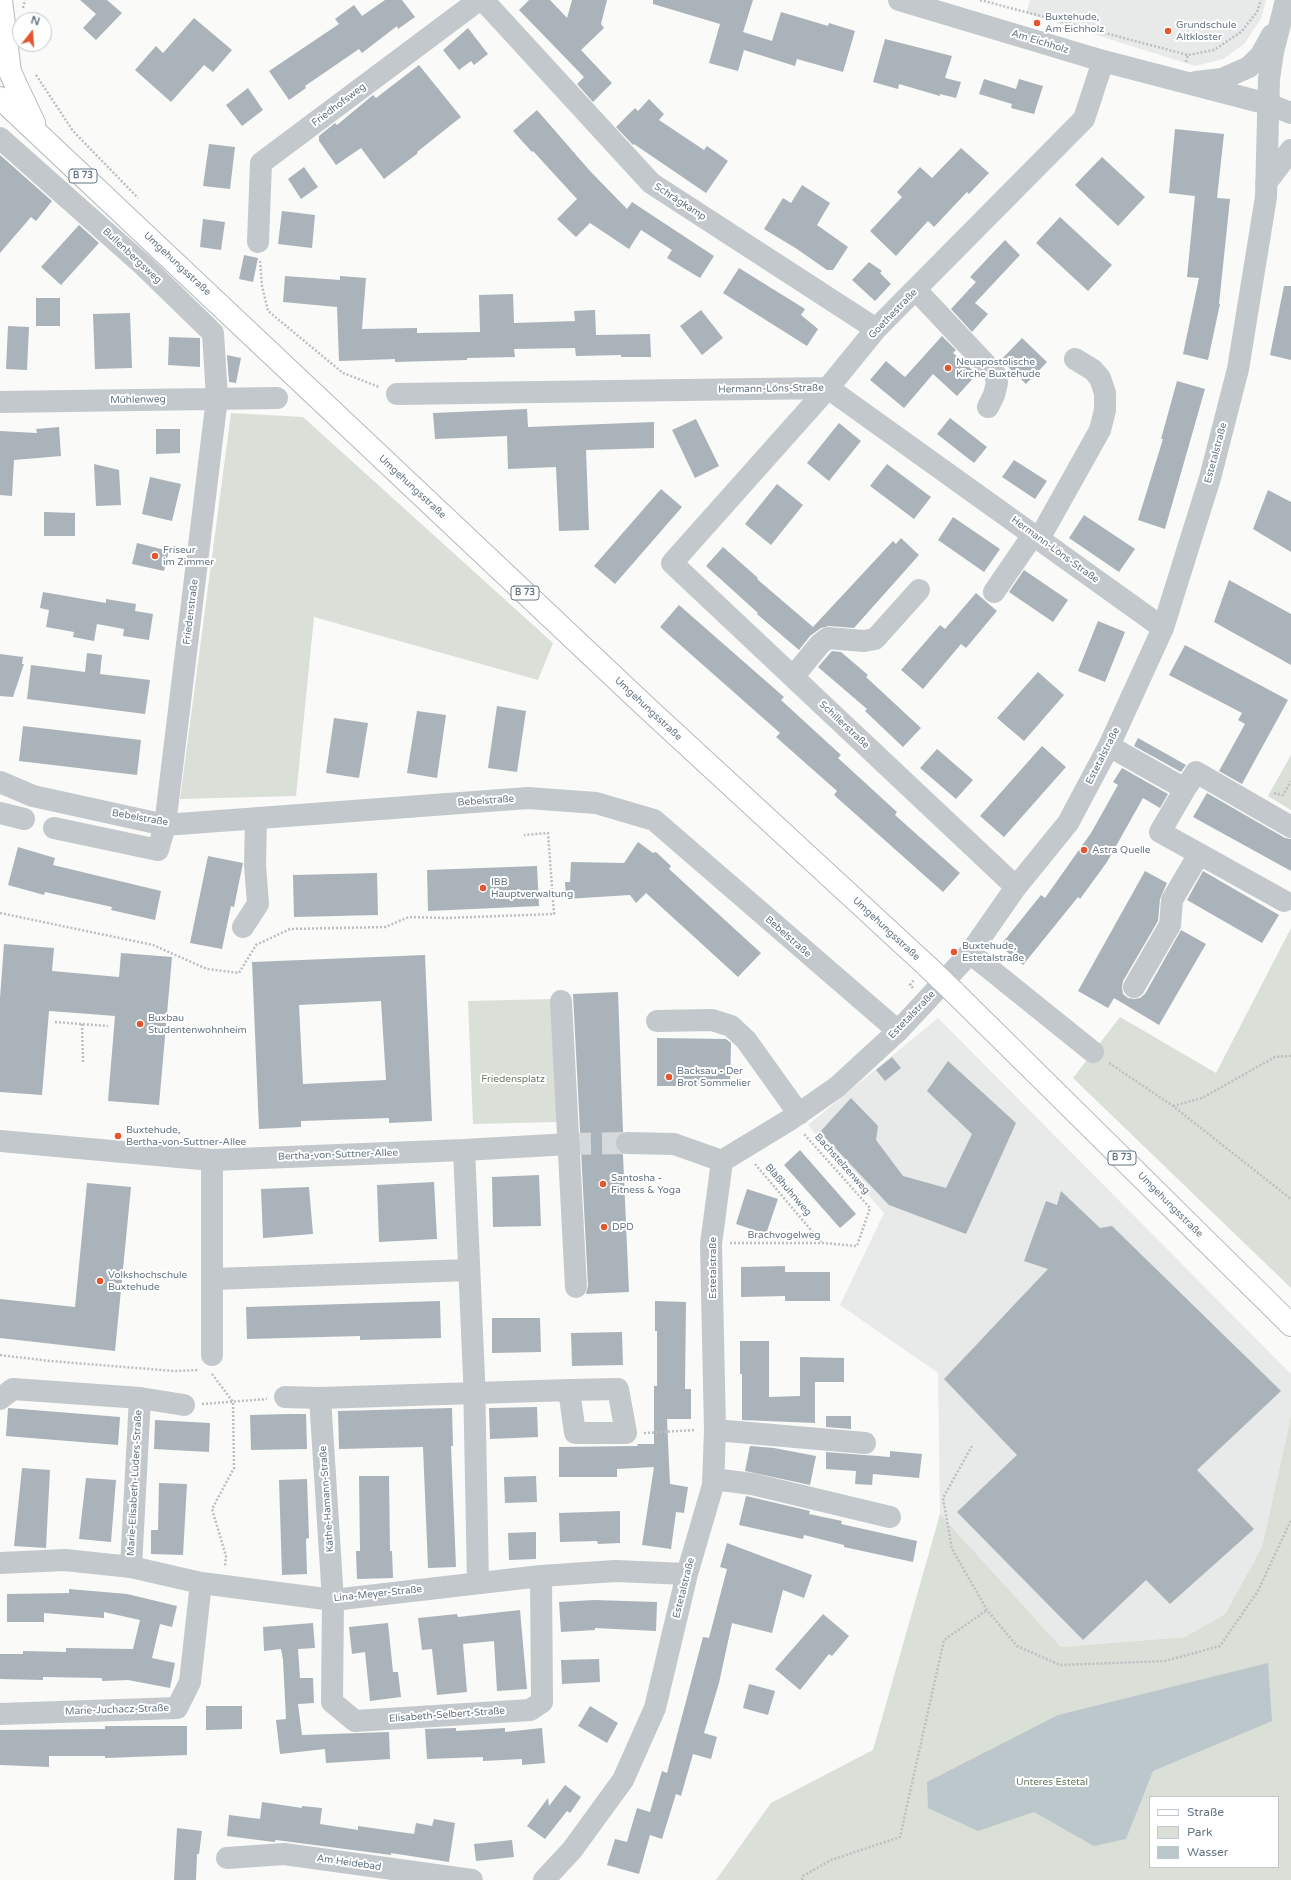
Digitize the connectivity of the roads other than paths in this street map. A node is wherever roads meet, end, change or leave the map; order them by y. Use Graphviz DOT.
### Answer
graph roads {
  1 [pos="1,0"];
  2 [pos="480,0"];
  3 [pos="483,0"];
  4 [pos="899,0"];
  5 [pos="1284,10"];
  6 [pos="1103,61"];
  7 [pos="1180,82"];
  8 [pos="0,98"];
  9 [pos="1268,104"];
  10 [pos="1291,113"];
  11 [pos="41,136"];
  12 [pos="0,138"];
  13 [pos="1291,150"];
  14 [pos="1266,183"];
  15 [pos="258,242"];
  16 [pos="916,290"];
  17 [pos="876,330"];
  18 [pos="1075,359"];
  19 [pos="828,388"];
  20 [pos="397,394"];
  21 [pos="217,398"];
  22 [pos="277,398"];
  23 [pos="0,402"];
  24 [pos="988,407"];
  25 [pos="1036,537"];
  26 [pos="672,564"];
  27 [pos="918,590"];
  28 [pos="994,592"];
  29 [pos="1163,628"];
  30 [pos="793,677"];
  31 [pos="1109,746"];
  32 [pos="0,782"];
  33 [pos="1185,789"];
  34 [pos="0,813"];
  35 [pos="256,818"];
  36 [pos="24,819"];
  37 [pos="165,825"];
  38 [pos="1291,826"];
  39 [pos="54,828"];
  40 [pos="1199,854"];
  41 [pos="1016,887"];
  42 [pos="1284,901"];
  43 [pos="243,927"];
  44 [pos="970,953"];
  45 [pos="1134,987"];
  46 [pos="561,1001"];
  47 [pos="658,1021"];
  48 [pos="898,1031"];
  49 [pos="1093,1052"];
  50 [pos="795,1116"];
  51 [pos="0,1141"];
  52 [pos="627,1143"];
  53 [pos="569,1144"];
  54 [pos="464,1150"];
  55 [pos="212,1160"];
  56 [pos="722,1161"];
  57 [pos="469,1270"];
  58 [pos="213,1279"];
  59 [pos="576,1287"];
  60 [pos="1291,1325"];
  61 [pos="208,1365"];
  62 [pos="568,1390"];
  63 [pos="474,1394"];
  64 [pos="285,1397"];
  65 [pos="140,1398"];
  66 [pos="320,1398"];
  67 [pos="0,1399"];
  68 [pos="184,1405"];
  69 [pos="715,1430"];
  70 [pos="865,1443"];
  71 [pos="713,1479"];
  72 [pos="890,1517"];
  73 [pos="0,1563"];
  74 [pos="131,1567"];
  75 [pos="687,1574"];
  76 [pos="541,1576"];
  77 [pos="201,1583"];
  78 [pos="478,1583"];
  79 [pos="333,1600"];
  80 [pos="0,1714"];
  81 [pos="227,1858"];
  82 [pos="472,1880"];
  83 [pos="544,1880"];
  1 -- 11 [label="main road"];
  2 -- 15 [label="street, Friedhofsweg"];
  3 -- 17 [label="street, Schrägkamp"];
  4 -- 6 [label="street, Am Eichholz"];
  5 -- 7 [label="street, Am Eichholz"];
  5 -- 9 [label="street, Estetalstraße"];
  6 -- 7 [label="street, Am Eichholz"];
  6 -- 16 [label="street, Goethestraße"];
  7 -- 9 [label="street, Am Eichholz"];
  8 -- 11 [label="main road, Umgehungsstraße / B 73"];
  9 -- 10 [label="street, Am Eichholz"];
  9 -- 14 [label="street, Estetalstraße"];
  11 -- 60 [label="main road, Umgehungsstraße / B 73, bridge"];
  12 -- 21 [label="street, Bullenbergsweg"];
  13 -- 14 [label="street"];
  14 -- 29 [label="street, Estetalstraße"];
  16 -- 17 [label="street, Goethestraße"];
  16 -- 24 [label="street"];
  17 -- 19 [label="street, Goethestraße"];
  18 -- 25 [label="street"];
  19 -- 20 [label="street, Hermann-Löns-Straße"];
  19 -- 25 [label="street, Hermann-Löns-Straße"];
  19 -- 26 [label="street, Goethestraße"];
  21 -- 22 [label="street, Mühlenweg"];
  21 -- 23 [label="street, Mühlenweg"];
  21 -- 37 [label="street, Friedenstraße"];
  25 -- 28 [label="street"];
  25 -- 29 [label="street, Hermann-Löns-Straße"];
  26 -- 30 [label="street, Schillerstraße"];
  27 -- 30 [label="street"];
  29 -- 31 [label="street, Estetalstraße"];
  30 -- 41 [label="street, Schillerstraße"];
  31 -- 33 [label="street"];
  31 -- 41 [label="street, Estetalstraße"];
  32 -- 37 [label="street, Bebelstraße"];
  33 -- 38 [label="street"];
  33 -- 40 [label="street"];
  34 -- 36 [label="street"];
  35 -- 37 [label="street, Bebelstraße"];
  35 -- 43 [label="street"];
  35 -- 48 [label="street, Bebelstraße"];
  37 -- 39 [label="street, Friedenstraße"];
  40 -- 42 [label="street"];
  40 -- 45 [label="street"];
  41 -- 44 [label="street, Estetalstraße"];
  44 -- 48 [label="street, Estetalstraße"];
  44 -- 49 [label="street"];
  46 -- 53 [label="street"];
  47 -- 50 [label="street"];
  48 -- 50 [label="street, Estetalstraße"];
  50 -- 56 [label="street, Estetalstraße"];
  51 -- 55 [label="street, Bertha-von-Suttner-Allee"];
  52 -- 56 [label="street"];
  53 -- 54 [label="street, Bertha-von-Suttner-Allee"];
  53 -- 59 [label="street"];
  54 -- 55 [label="street, Bertha-von-Suttner-Allee"];
  54 -- 57 [label="street"];
  55 -- 58 [label="street"];
  56 -- 69 [label="street, Estetalstraße"];
  57 -- 58 [label="street"];
  57 -- 63 [label="street"];
  58 -- 61 [label="street"];
  62 -- 62 [label="street"];
  62 -- 63 [label="street"];
  63 -- 66 [label="street"];
  63 -- 78 [label="street"];
  64 -- 66 [label="street"];
  65 -- 67 [label="street, Marie-Elisabeth-Lüders-Straße"];
  65 -- 68 [label="street, Marie-Elisabeth-Lüders-Straße"];
  65 -- 74 [label="street, Marie-Elisabeth-Lüders-Straße"];
  66 -- 79 [label="street, Käthe-Hamann-Straße"];
  69 -- 70 [label="street"];
  69 -- 71 [label="street, Estetalstraße"];
  71 -- 72 [label="street"];
  71 -- 75 [label="street, Estetalstraße"];
  73 -- 74 [label="street, Lina-Meyer-Straße"];
  74 -- 77 [label="street, Lina-Meyer-Straße"];
  75 -- 76 [label="street, Lina-Meyer-Straße"];
  75 -- 83 [label="street, Estetalstraße"];
  76 -- 78 [label="street, Lina-Meyer-Straße"];
  76 -- 79 [label="street, Elisabeth-Selbert-Straße"];
  77 -- 79 [label="street, Lina-Meyer-Straße"];
  77 -- 80 [label="street, Marie-Juchacz-Straße"];
  78 -- 79 [label="street, Lina-Meyer-Straße"];
  81 -- 82 [label="street, Am Heidebad"];
}
